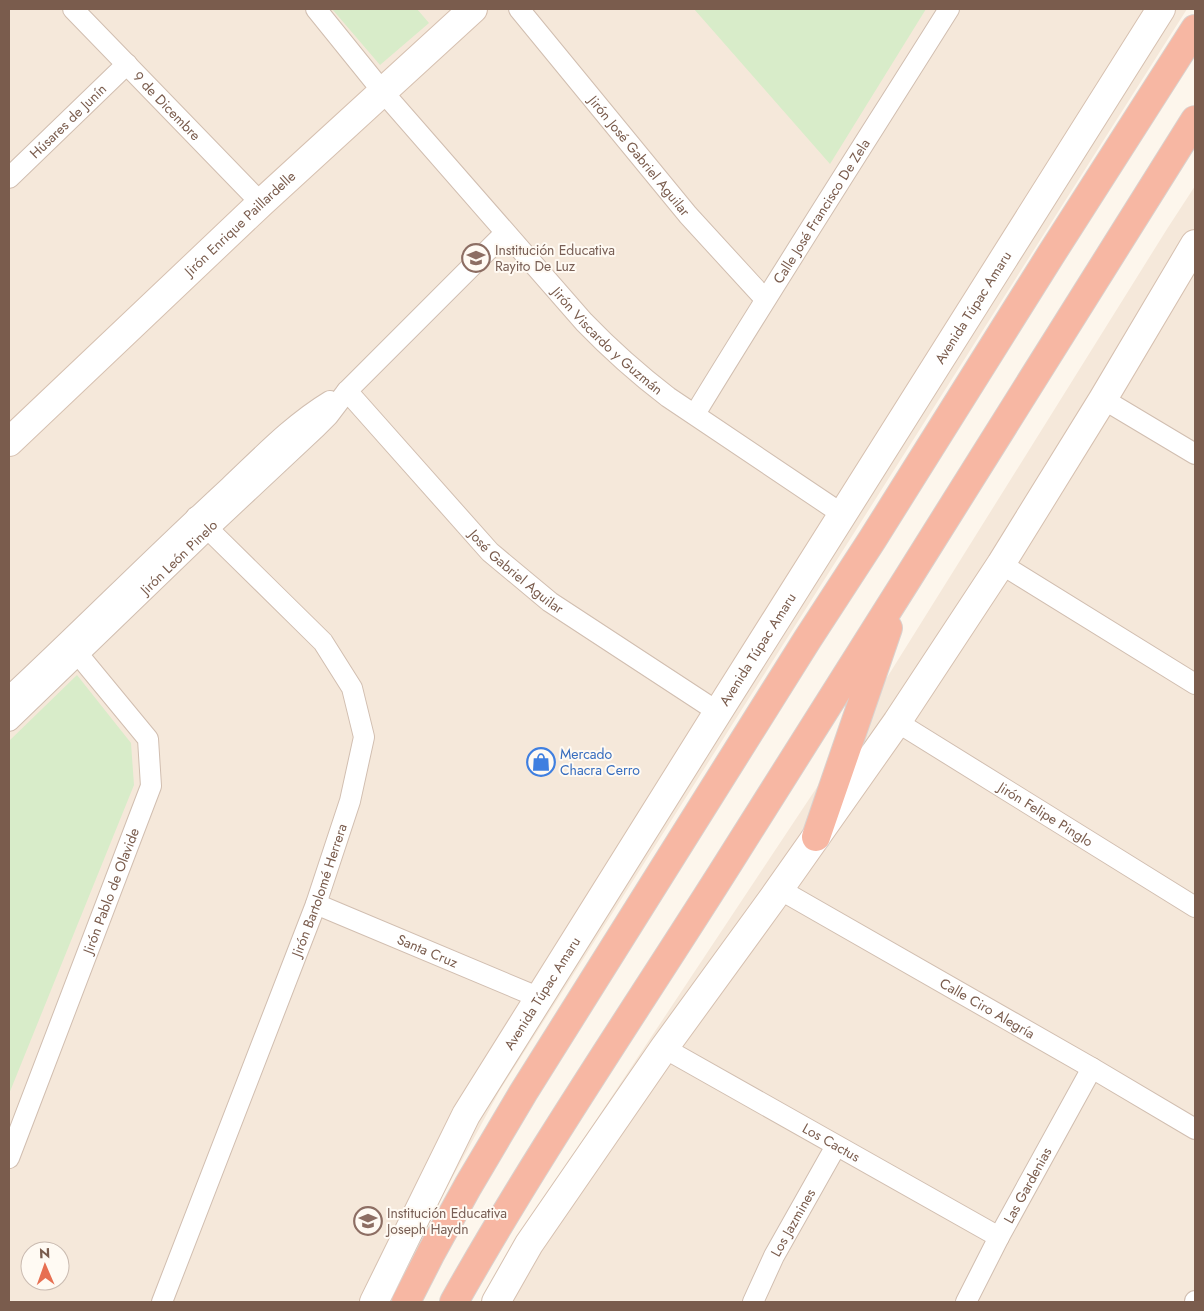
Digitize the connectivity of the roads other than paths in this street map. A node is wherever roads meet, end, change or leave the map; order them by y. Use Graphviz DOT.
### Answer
graph roads {
  1 [pos="73,9"];
  2 [pos="316,9"];
  3 [pos="473,9"];
  4 [pos="519,9"];
  5 [pos="949,9"];
  6 [pos="1161,9"];
  7 [pos="1195,29"];
  8 [pos="126,64"];
  9 [pos="383,92"];
  10 [pos="1195,120"];
  11 [pos="9,178"];
  12 [pos="261,202"];
  13 [pos="506,233"];
  14 [pos="1195,244"];
  15 [pos="765,299"];
  16 [pos="347,391"];
  17 [pos="1103,399"];
  18 [pos="694,414"];
  19 [pos="9,442"];
  20 [pos="1195,454"];
  21 [pos="842,514"];
  22 [pos="202,523"];
  23 [pos="1001,564"];
  24 [pos="904,584"];
  25 [pos="73,648"];
  26 [pos="1195,684"];
  27 [pos="9,697"];
  28 [pos="718,712"];
  29 [pos="9,720"];
  30 [pos="897,722"];
  31 [pos="816,837"];
  32 [pos="780,889"];
  33 [pos="316,904"];
  34 [pos="1195,907"];
  35 [pos="540,998"];
  36 [pos="664,1048"];
  37 [pos="1092,1068"];
  38 [pos="1195,1129"];
  39 [pos="836,1146"];
  40 [pos="9,1158"];
  41 [pos="999,1237"];
  42 [pos="162,1302"];
  43 [pos="374,1302"];
  44 [pos="406,1302"];
  45 [pos="454,1302"];
  46 [pos="496,1302"];
  47 [pos="753,1302"];
  48 [pos="966,1302"];
  1 -- 8 [label="street, 9 de Dicembre"];
  2 -- 9 [label="street, Jirón Viscardo y Guzmán"];
  3 -- 9 [label="main road, Jirón Enrique Paillardelle"];
  4 -- 15 [label="street, Jirón José Gabriel Aguilar"];
  5 -- 15 [label="street, Calle José Francisco De Zela"];
  6 -- 21 [label="main road, Avenida Túpac Amaru"];
  7 -- 44 [label="highway"];
  8 -- 11 [label="street, Húsares de Junín"];
  8 -- 12 [label="street, 9 de Dicembre"];
  9 -- 12 [label="main road, Jirón Enrique Paillardelle"];
  9 -- 13 [label="street, Jirón Viscardo y Guzmán"];
  10 -- 24 [label="highway"];
  12 -- 19 [label="main road, Jirón Enrique Paillardelle"];
  13 -- 16 [label="street, Jirón León Pinelo"];
  13 -- 18 [label="street, Jirón Viscardo y Guzmán"];
  14 -- 17 [label="main road"];
  15 -- 18 [label="street, Calle José Francisco De Zela"];
  16 -- 22 [label="street, Jirón León Pinelo"];
  16 -- 28 [label="street, José Gabriel Aguilar"];
  17 -- 20 [label="street"];
  17 -- 23 [label="main road"];
  18 -- 21 [label="street, Jirón Viscardo y Guzmán"];
  21 -- 28 [label="main road, Avenida Túpac Amaru"];
  22 -- 25 [label="street, Jirón León Pinelo"];
  22 -- 33 [label="street, Jirón Bartolomé Herrera"];
  23 -- 26 [label="street"];
  23 -- 30 [label="main road"];
  24 -- 31 [label="highway"];
  24 -- 45 [label="highway"];
  25 -- 27 [label="street, Jirón León Pinelo"];
  25 -- 29 [label="street, Jirón León Pinelo"];
  25 -- 40 [label="street, Jirón Pablo de Olavide"];
  28 -- 35 [label="main road, Avenida Túpac Amaru"];
  30 -- 31 [label="main road"];
  30 -- 34 [label="street, Jirón Felipe Pinglo"];
  31 -- 32 [label="main road"];
  32 -- 36 [label="main road"];
  32 -- 37 [label="street, Calle Ciro Alegría"];
  33 -- 35 [label="street, Santa Cruz"];
  33 -- 42 [label="street, Jirón Bartolomé Herrera"];
  35 -- 43 [label="main road, Avenida Túpac Amaru"];
  36 -- 39 [label="street, Los Cactus"];
  36 -- 46 [label="main road"];
  37 -- 38 [label="street, Calle Ciro Alegría"];
  37 -- 41 [label="street, Las Gardenias"];
  39 -- 41 [label="street, Los Cactus"];
  39 -- 47 [label="street, Los Jazmines"];
  41 -- 48 [label="street, Las Gardenias"];
}
